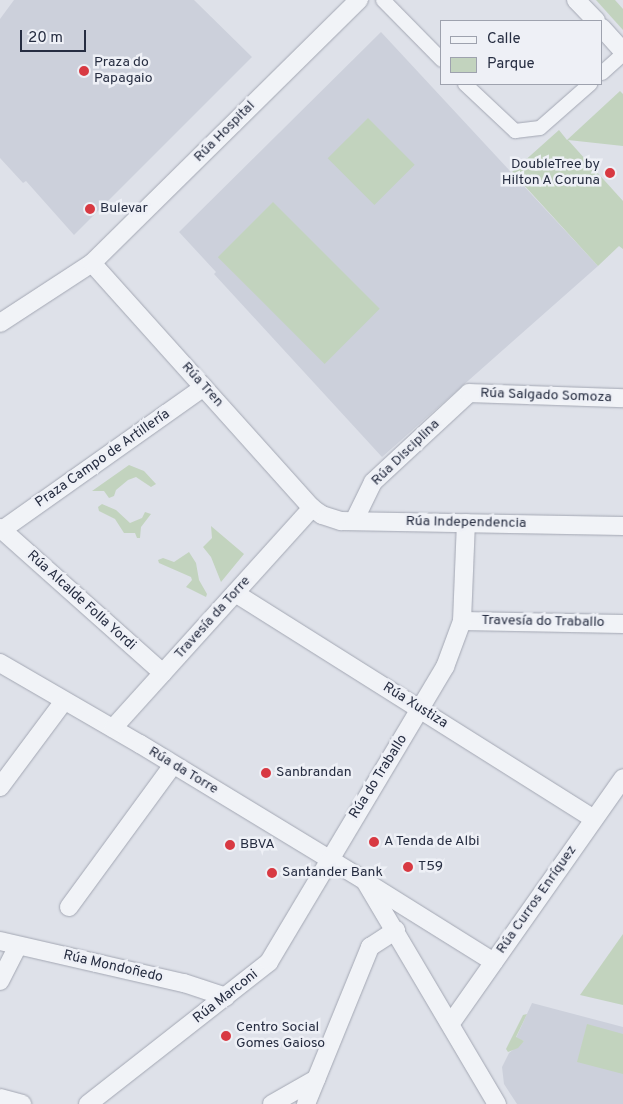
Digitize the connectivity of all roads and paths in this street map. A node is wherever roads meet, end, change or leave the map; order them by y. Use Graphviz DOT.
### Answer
graph roads {
  1 [pos="359,0"];
  2 [pos="383,0"];
  3 [pos="576,0"];
  4 [pos="595,20"];
  5 [pos="603,29"];
  6 [pos="623,52"];
  7 [pos="440,58"];
  8 [pos="603,72"];
  9 [pos="465,85"];
  10 [pos="589,85"];
  11 [pos="92,263"];
  12 [pos="0,323"];
  13 [pos="204,387"];
  14 [pos="469,393"];
  15 [pos="623,398"];
  16 [pos="312,508"];
  17 [pos="354,521"];
  18 [pos="466,523"];
  19 [pos="623,526"];
  20 [pos="1,529"];
  21 [pos="235,593"];
  22 [pos="462,621"];
  23 [pos="623,624"];
  24 [pos="0,663"];
  25 [pos="163,673"];
  26 [pos="64,701"];
  27 [pos="420,710"];
  28 [pos="113,728"];
  29 [pos="173,765"];
  30 [pos="623,778"];
  31 [pos="0,787"];
  32 [pos="594,819"];
  33 [pos="329,859"];
  34 [pos="365,881"];
  35 [pos="68,907"];
  36 [pos="396,930"];
  37 [pos="0,940"];
  38 [pos="18,946"];
  39 [pos="494,962"];
  40 [pos="0,981"];
  41 [pos="226,997"];
  42 [pos="451,1023"];
  43 [pos="316,1079"];
  44 [pos="0,1098"];
  45 [pos="22,1104"];
  46 [pos="88,1104"];
  47 [pos="272,1104"];
  48 [pos="306,1104"];
  49 [pos="496,1104"];
  1 -- 11 [label="street, Rúa Hospital"];
  2 -- 7 [label="street"];
  3 -- 4 [label="street"];
  5 -- 6 [label="street"];
  6 -- 8 [label="street"];
  9 -- 10 [label="street"];
  11 -- 12 [label="street, Rúa Hospital"];
  11 -- 13 [label="street, Rúa Tren"];
  13 -- 16 [label="street, Rúa Tren"];
  13 -- 20 [label="street, Praza Campo de Artillería"];
  14 -- 15 [label="street, Rúa Salgado Somoza"];
  14 -- 17 [label="street, Rúa Disciplina"];
  16 -- 17 [label="street, Rúa Independencia"];
  16 -- 21 [label="street, Travesía da Torre"];
  17 -- 18 [label="street, Rúa Independencia"];
  18 -- 19 [label="street, Rúa Independencia"];
  18 -- 22 [label="street, Rúa do Traballo"];
  20 -- 25 [label="street, Rúa Alcalde Folla Yordi"];
  21 -- 25 [label="street, Travesía da Torre"];
  21 -- 27 [label="street, Rúa Xustiza"];
  22 -- 23 [label="street, Travesía do Traballo"];
  22 -- 27 [label="street, Rúa do Traballo"];
  24 -- 26 [label="street, Rúa da Torre"];
  25 -- 28 [label="street, Travesía da Torre"];
  26 -- 28 [label="street, Rúa da Torre"];
  26 -- 31 [label="street"];
  27 -- 32 [label="street, Rúa Xustiza"];
  27 -- 33 [label="street, Rúa do Traballo"];
  28 -- 29 [label="street, Rúa da Torre"];
  29 -- 33 [label="street, Rúa da Torre"];
  29 -- 35 [label="street"];
  30 -- 32 [label="street, Rúa Curros Enríquez"];
  32 -- 39 [label="street, Rúa Curros Enríquez"];
  33 -- 34 [label="street, Rúa da Torre"];
  33 -- 41 [label="street, Rúa Marconi"];
  34 -- 36 [label="street, Rúa da Torre"];
  34 -- 39 [label="street, Rúa da Torre"];
  36 -- 42 [label="street, Rúa da Torre"];
  36 -- 43 [label="street"];
  37 -- 38 [label="street, Rúa Mondoñedo"];
  38 -- 40 [label="street"];
  38 -- 41 [label="street, Rúa Mondoñedo"];
  39 -- 42 [label="street, Rúa Curros Enríquez"];
  41 -- 46 [label="street, Rúa Marconi"];
  42 -- 49 [label="street, Rúa da Torre"];
  43 -- 47 [label="street"];
  43 -- 48 [label="street"];
  44 -- 45 [label="street"];
}
